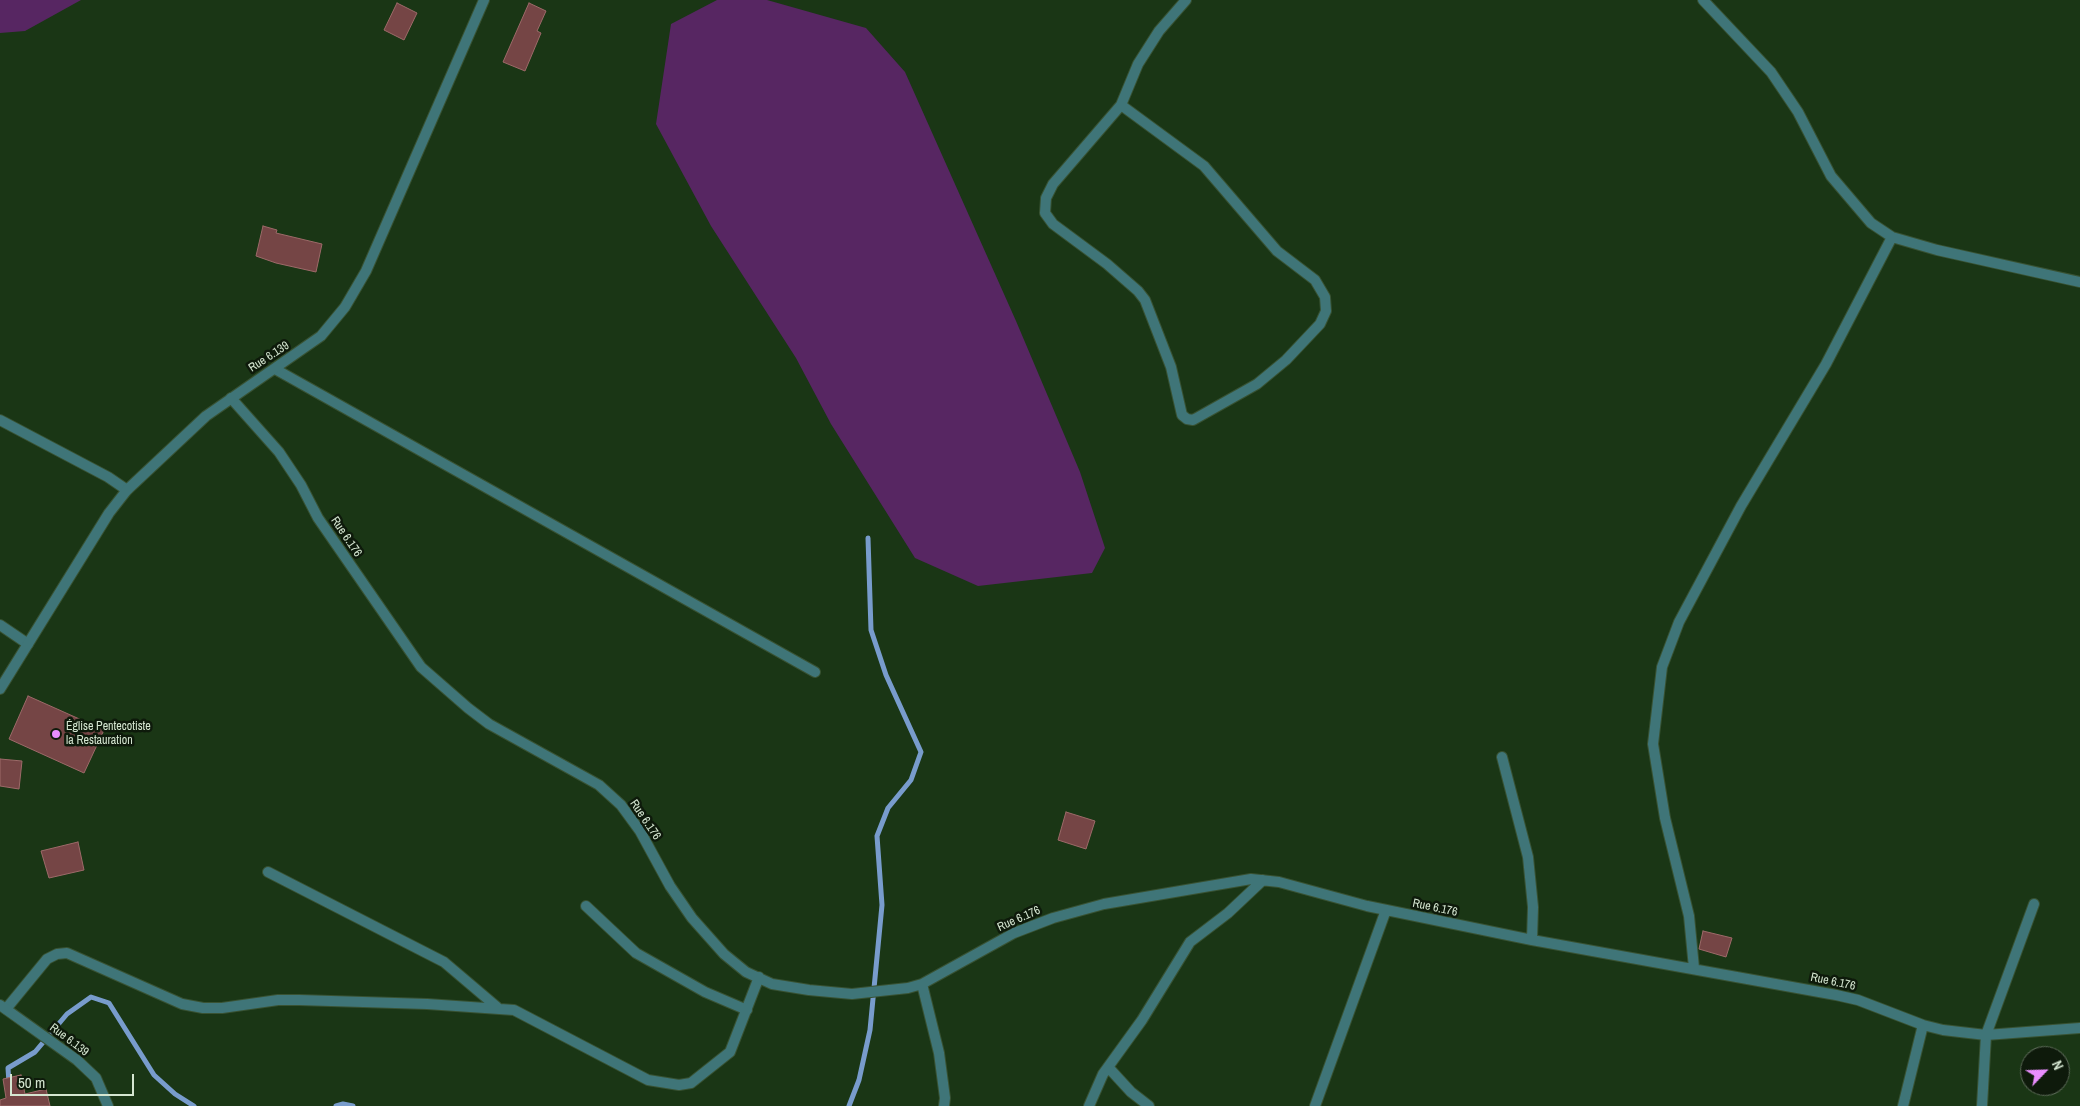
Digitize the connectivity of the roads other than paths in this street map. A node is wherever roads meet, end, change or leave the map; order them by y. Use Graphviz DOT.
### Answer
graph roads {
  1 [pos="484,0"];
  2 [pos="1186,0"];
  3 [pos="1703,0"];
  4 [pos="1121,105"];
  5 [pos="1892,237"];
  6 [pos="2080,282"];
  7 [pos="275,369"];
  8 [pos="230,398"];
  9 [pos="0,420"];
  10 [pos="127,490"];
  11 [pos="0,625"];
  12 [pos="28,644"];
  13 [pos="815,672"];
  14 [pos="0,689"];
  15 [pos="1502,757"];
  16 [pos="268,872"];
  17 [pos="1263,880"];
  18 [pos="2034,904"];
  19 [pos="586,906"];
  20 [pos="1386,910"];
  21 [pos="1532,940"];
  22 [pos="1694,968"];
  23 [pos="759,978"];
  24 [pos="922,984"];
  25 [pos="3,1007"];
  26 [pos="497,1008"];
  27 [pos="747,1010"];
  28 [pos="1923,1025"];
  29 [pos="2080,1028"];
  30 [pos="1986,1035"];
  31 [pos="1108,1067"];
  32 [pos="108,1106"];
  33 [pos="944,1106"];
  34 [pos="1089,1106"];
  35 [pos="1149,1106"];
  36 [pos="1315,1106"];
  37 [pos="1903,1106"];
  38 [pos="1982,1106"];
  1 -- 7 [label="street, Rue 6.139"];
  2 -- 4 [label="street"];
  3 -- 5 [label="street"];
  4 -- 4 [label="street"];
  5 -- 6 [label="street"];
  5 -- 22 [label="street"];
  7 -- 8 [label="street, Rue 6.139"];
  7 -- 13 [label="street"];
  8 -- 10 [label="street, Rue 6.139"];
  8 -- 23 [label="street, Rue 6.176"];
  9 -- 10 [label="street"];
  10 -- 12 [label="street, Rue 6.139"];
  11 -- 12 [label="street"];
  12 -- 14 [label="street, Rue 6.139"];
  15 -- 21 [label="street"];
  16 -- 26 [label="street"];
  17 -- 20 [label="street, Rue 6.176"];
  17 -- 24 [label="street, Rue 6.176"];
  17 -- 31 [label="street"];
  18 -- 30 [label="street"];
  19 -- 27 [label="street"];
  20 -- 21 [label="street, Rue 6.176"];
  20 -- 36 [label="street"];
  21 -- 22 [label="street, Rue 6.176"];
  22 -- 28 [label="street, Rue 6.176"];
  23 -- 24 [label="street, Rue 6.176"];
  23 -- 27 [label="street"];
  24 -- 33 [label="street"];
  25 -- 26 [label="street"];
  25 -- 32 [label="street, Rue 6.139"];
  26 -- 27 [label="street"];
  28 -- 30 [label="street, Rue 6.176"];
  28 -- 37 [label="street"];
  29 -- 30 [label="street, Rue 6.176"];
  30 -- 38 [label="street"];
  31 -- 34 [label="street"];
  31 -- 35 [label="street"];
}
